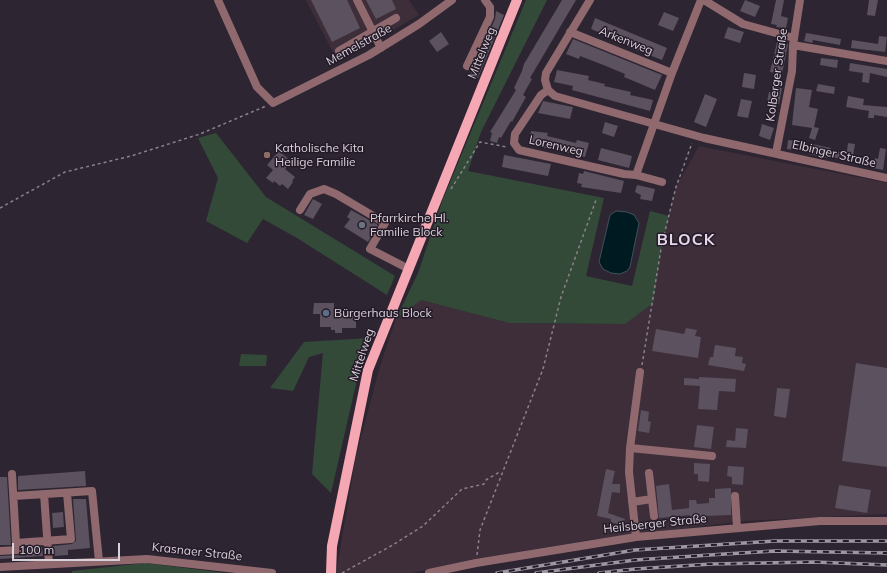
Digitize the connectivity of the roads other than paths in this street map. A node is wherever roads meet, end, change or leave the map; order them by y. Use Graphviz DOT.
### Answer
graph roads {
  1 [pos="218,0"];
  2 [pos="357,0"];
  3 [pos="452,0"];
  4 [pos="485,0"];
  5 [pos="517,0"];
  6 [pos="590,0"];
  7 [pos="701,0"];
  8 [pos="704,0"];
  9 [pos="800,0"];
  10 [pos="396,18"];
  11 [pos="373,32"];
  12 [pos="570,32"];
  13 [pos="794,41"];
  14 [pos="381,48"];
  15 [pos="339,51"];
  16 [pos="887,62"];
  17 [pos="467,66"];
  18 [pos="672,73"];
  19 [pos="548,90"];
  20 [pos="654,124"];
  21 [pos="776,153"];
  22 [pos="636,175"];
  23 [pos="887,178"];
  24 [pos="662,182"];
  25 [pos="300,210"];
  26 [pos="409,269"];
  27 [pos="640,372"];
  28 [pos="630,448"];
  29 [pos="712,456"];
  30 [pos="649,473"];
  31 [pos="12,474"];
  32 [pos="67,493"];
  33 [pos="44,494"];
  34 [pos="14,496"];
  35 [pos="735,496"];
  36 [pos="652,499"];
  37 [pos="632,502"];
  38 [pos="654,516"];
  39 [pos="887,521"];
  40 [pos="737,528"];
  41 [pos="636,537"];
  42 [pos="47,541"];
  43 [pos="16,543"];
  44 [pos="0,551"];
  45 [pos="98,561"];
  46 [pos="49,564"];
  47 [pos="0,567"];
  48 [pos="272,573"];
  49 [pos="331,573"];
  50 [pos="429,573"];
  1 -- 14 [label="street, Memelstraße"];
  2 -- 11 [label="street"];
  3 -- 14 [label="street, Memelstraße"];
  4 -- 17 [label="street"];
  5 -- 26 [label="main road, Mittelweg"];
  6 -- 12 [label="street"];
  7 -- 18 [label="street"];
  8 -- 13 [label="street"];
  9 -- 13 [label="street, Kolberger Straße"];
  10 -- 11 [label="street"];
  11 -- 14 [label="street"];
  11 -- 15 [label="street"];
  12 -- 18 [label="street, Arkenweg"];
  12 -- 19 [label="street"];
  13 -- 16 [label="street"];
  13 -- 21 [label="street, Kolberger Straße"];
  18 -- 20 [label="street"];
  19 -- 20 [label="street, Elbinger Straße"];
  19 -- 22 [label="street, Lorenweg"];
  20 -- 21 [label="street, Elbinger Straße"];
  20 -- 22 [label="street"];
  21 -- 23 [label="street, Elbinger Straße"];
  22 -- 24 [label="street, Lorenweg"];
  25 -- 26 [label="street"];
  26 -- 49 [label="main road, Mittelweg"];
  27 -- 28 [label="street"];
  28 -- 29 [label="street"];
  28 -- 37 [label="street"];
  30 -- 36 [label="street"];
  31 -- 34 [label="street"];
  32 -- 33 [label="street"];
  32 -- 42 [label="street"];
  32 -- 45 [label="street"];
  33 -- 34 [label="street"];
  33 -- 42 [label="street"];
  34 -- 43 [label="street"];
  35 -- 40 [label="street"];
  36 -- 37 [label="street"];
  36 -- 38 [label="street"];
  37 -- 41 [label="street"];
  39 -- 40 [label="street, Heilsberger Straße"];
  40 -- 41 [label="street, Heilsberger Straße"];
  41 -- 50 [label="street, Heilsberger Straße"];
  42 -- 43 [label="street"];
  42 -- 46 [label="street"];
  43 -- 44 [label="street"];
  45 -- 46 [label="street, Krasnaer Straße"];
  45 -- 48 [label="street, Krasnaer Straße"];
  46 -- 47 [label="street, Krasnaer Straße"];
}
